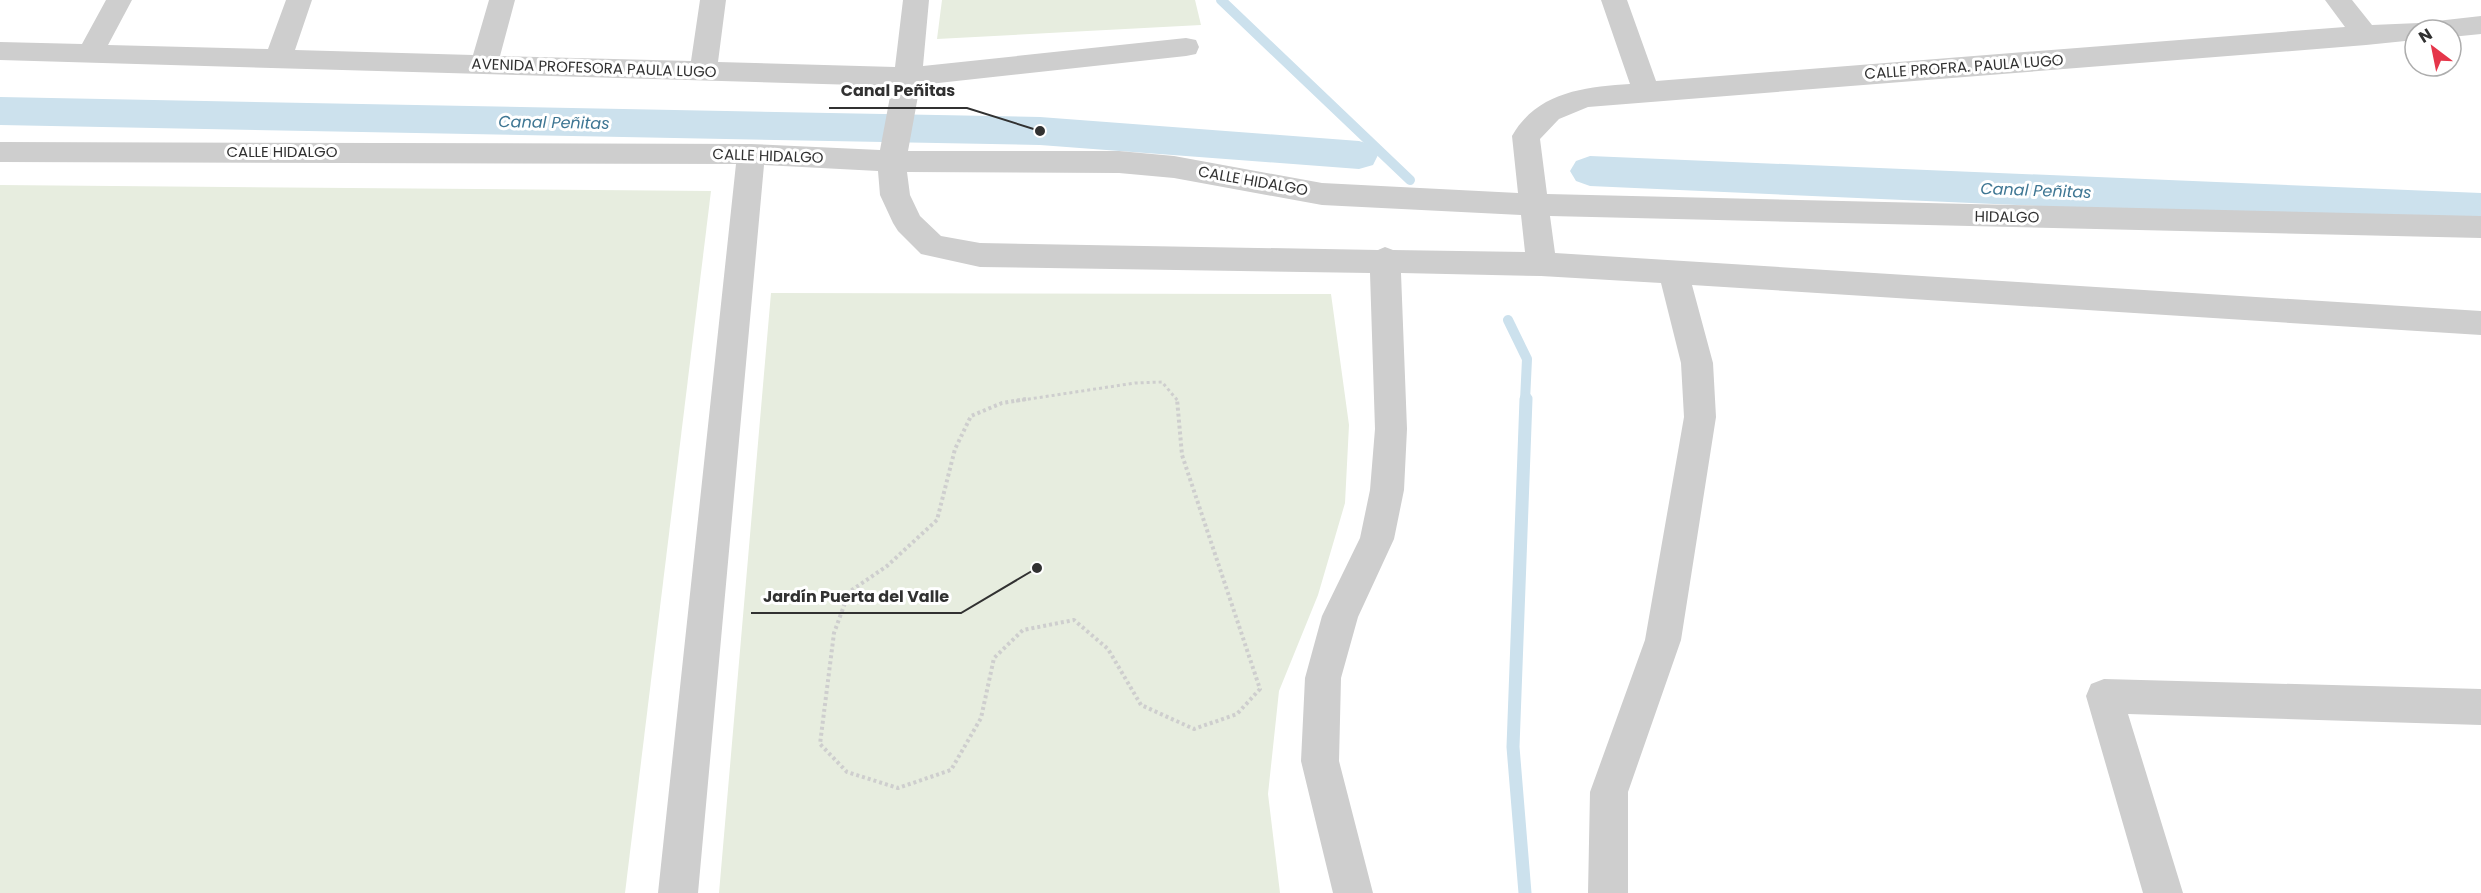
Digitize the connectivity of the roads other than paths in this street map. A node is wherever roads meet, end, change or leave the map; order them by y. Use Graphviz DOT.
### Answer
graph roads {
  1 [pos="118,0"];
  2 [pos="299,0"];
  3 [pos="502,0"];
  4 [pos="713,0"];
  5 [pos="916,0"];
  6 [pos="1614,0"];
  7 [pos="2338,0"];
  8 [pos="2481,25"];
  9 [pos="2463,27"];
  10 [pos="2403,32"];
  11 [pos="2366,36"];
  12 [pos="1186,47"];
  13 [pos="0,51"];
  14 [pos="90,54"];
  15 [pos="278,59"];
  16 [pos="484,65"];
  17 [pos="703,71"];
  18 [pos="908,77"];
  19 [pos="1646,91"];
  20 [pos="0,152"];
  21 [pos="751,154"];
  22 [pos="893,154"];
  23 [pos="1534,205"];
  24 [pos="2481,227"];
  25 [pos="1385,260"];
  26 [pos="1541,264"];
  27 [pos="1673,272"];
  28 [pos="2481,323"];
  29 [pos="2481,707"];
  30 [pos="678,893"];
  31 [pos="1353,893"];
  32 [pos="1608,893"];
  33 [pos="2163,893"];
  1 -- 14 [label="street"];
  2 -- 15 [label="street"];
  3 -- 16 [label="street"];
  4 -- 17 [label="street"];
  5 -- 18 [label="street"];
  6 -- 19 [label="street"];
  7 -- 11 [label="street"];
  8 -- 9 [label="street"];
  10 -- 11 [label="street, CALLE PROFRA. PAULA LUGO"];
  11 -- 19 [label="street, CALLE PROFRA. PAULA LUGO"];
  12 -- 18 [label="street, AVENIDA PROFESORA PAULA LUGO"];
  13 -- 14 [label="street, AVENIDA PROFESORA PAULA LUGO"];
  14 -- 15 [label="street, AVENIDA PROFESORA PAULA LUGO"];
  15 -- 16 [label="street, AVENIDA PROFESORA PAULA LUGO"];
  16 -- 17 [label="street, AVENIDA PROFESORA PAULA LUGO"];
  17 -- 18 [label="street, AVENIDA PROFESORA PAULA LUGO"];
  18 -- 22 [label="street"];
  19 -- 23 [label="street, CALLE PROFRA. PAULA LUGO"];
  20 -- 21 [label="street, CALLE HIDALGO"];
  21 -- 22 [label="street, CALLE HIDALGO"];
  21 -- 30 [label="street"];
  22 -- 23 [label="street, CALLE HIDALGO"];
  22 -- 25 [label="street"];
  23 -- 24 [label="street, HIDALGO"];
  23 -- 26 [label="street"];
  25 -- 26 [label="street"];
  25 -- 31 [label="street"];
  26 -- 27 [label="street"];
  27 -- 28 [label="street"];
  27 -- 32 [label="street"];
  29 -- 33 [label="street"];
}
